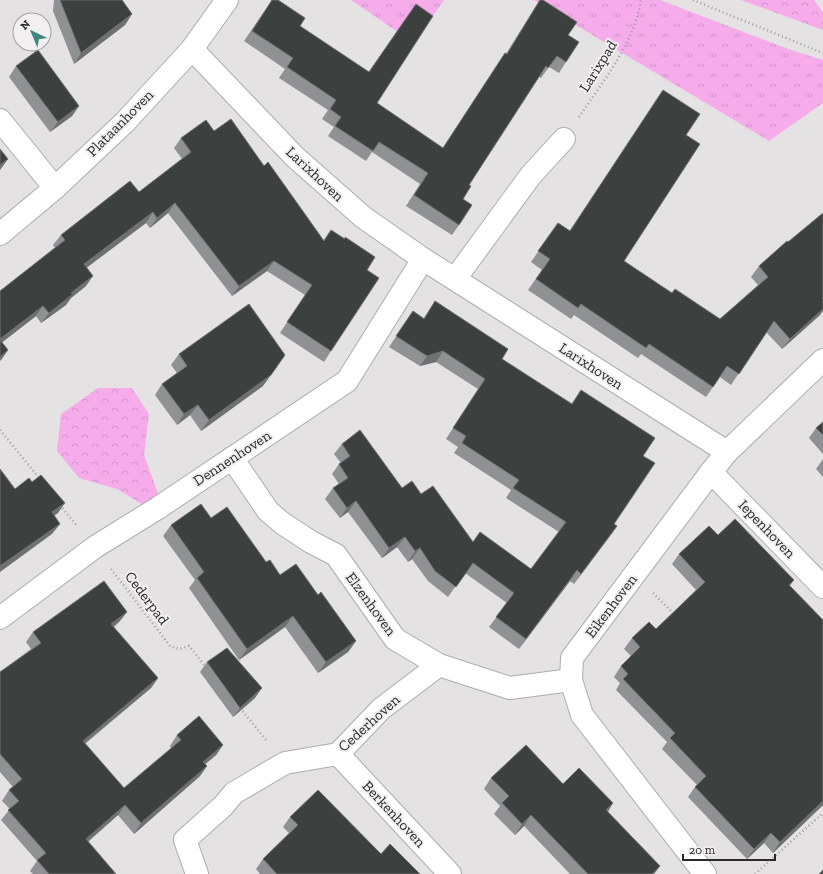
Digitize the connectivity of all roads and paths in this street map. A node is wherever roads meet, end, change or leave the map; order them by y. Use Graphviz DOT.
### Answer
graph roads {
  1 [pos="228,0"];
  2 [pos="641,0"];
  3 [pos="693,0"];
  4 [pos="192,49"];
  5 [pos="823,53"];
  6 [pos="0,120"];
  7 [pos="564,139"];
  8 [pos="55,188"];
  9 [pos="0,234"];
  10 [pos="423,259"];
  11 [pos="455,279"];
  12 [pos="823,360"];
  13 [pos="0,430"];
  14 [pos="728,452"];
  15 [pos="232,458"];
  16 [pos="711,472"];
  17 [pos="40,480"];
  18 [pos="60,504"];
  19 [pos="95,547"];
  20 [pos="635,574"];
  21 [pos="823,587"];
  22 [pos="0,618"];
  23 [pos="678,619"];
  24 [pos="439,665"];
  25 [pos="209,671"];
  26 [pos="570,680"];
  27 [pos="240,708"];
  28 [pos="338,754"];
  29 [pos="285,762"];
  30 [pos="823,813"];
  31 [pos="197,874"];
  32 [pos="450,874"];
  33 [pos="705,874"];
  34 [pos="755,874"];
  1 -- 4 [label="street, Plataanhoven"];
  2 -- 7 [label="path, Larixpad"];
  3 -- 5 [label="path"];
  4 -- 8 [label="street, Plataanhoven"];
  4 -- 10 [label="street, Larixhoven"];
  6 -- 8 [label="street"];
  7 -- 11 [label="street"];
  8 -- 9 [label="street, Plataanhoven"];
  10 -- 11 [label="street, Larixhoven"];
  10 -- 15 [label="street, Dennenhoven"];
  11 -- 14 [label="street, Larixhoven"];
  12 -- 14 [label="street, Eikenhoven"];
  13 -- 17 [label="path"];
  14 -- 16 [label="street, Eikenhoven"];
  15 -- 19 [label="street, Dennenhoven"];
  15 -- 24 [label="street, Elzenhoven"];
  16 -- 20 [label="street, Eikenhoven"];
  16 -- 21 [label="street, Iepenhoven"];
  18 -- 19 [label="path, Cederpad"];
  19 -- 22 [label="street, Dennenhoven"];
  19 -- 25 [label="path, Cederpad"];
  20 -- 23 [label="path"];
  20 -- 26 [label="street, Eikenhoven"];
  24 -- 26 [label="street, Elzenhoven"];
  24 -- 28 [label="street, Cederhoven"];
  26 -- 33 [label="street, Eikenhoven"];
  27 -- 29 [label="path"];
  28 -- 29 [label="street, Cederhoven"];
  28 -- 32 [label="street, Berkenhoven"];
  29 -- 31 [label="street, Cederhoven"];
  30 -- 34 [label="path"];
}
